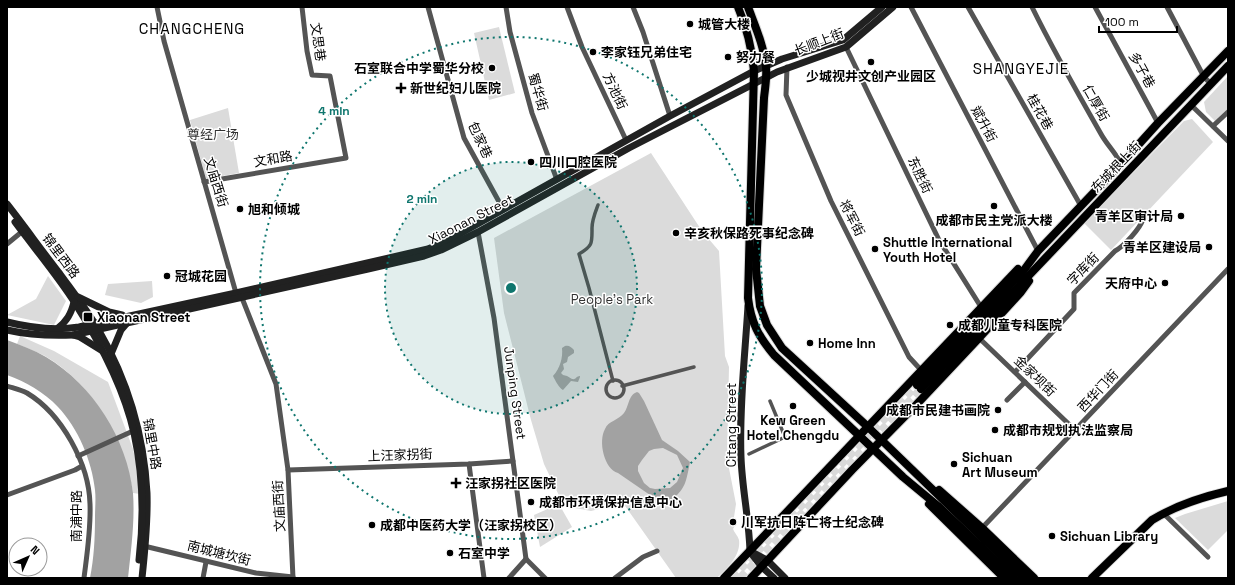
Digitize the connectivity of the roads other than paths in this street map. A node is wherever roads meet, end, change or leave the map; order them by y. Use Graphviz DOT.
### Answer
graph roads {
  1 [pos="158,7"];
  2 [pos="302,7"];
  3 [pos="428,7"];
  4 [pos="506,7"];
  5 [pos="567,7"];
  6 [pos="633,7"];
  7 [pos="738,7"];
  8 [pos="748,7"];
  9 [pos="882,7"];
  10 [pos="893,7"];
  11 [pos="910,7"];
  12 [pos="968,7"];
  13 [pos="1032,7"];
  14 [pos="1095,7"];
  15 [pos="1168,7"];
  16 [pos="846,47"];
  17 [pos="1228,51"];
  18 [pos="766,66"];
  19 [pos="1228,66"];
  20 [pos="787,67"];
  21 [pos="754,71"];
  22 [pos="1204,77"];
  23 [pos="766,78"];
  24 [pos="754,83"];
  25 [pos="1211,84"];
  26 [pos="1191,105"];
  27 [pos="1228,112"];
  28 [pos="670,116"];
  29 [pos="1158,123"];
  30 [pos="1213,126"];
  31 [pos="626,140"];
  32 [pos="1228,141"];
  33 [pos="346,158"];
  34 [pos="1121,164"];
  35 [pos="557,180"];
  36 [pos="204,182"];
  37 [pos="7,204"];
  38 [pos="598,206"];
  39 [pos="1081,206"];
  40 [pos="503,209"];
  41 [pos="7,211"];
  42 [pos="1143,219"];
  43 [pos="24,230"];
  44 [pos="478,232"];
  45 [pos="7,244"];
  46 [pos="1038,251"];
  47 [pos="1039,265"];
  48 [pos="1228,269"];
  49 [pos="239,295"];
  50 [pos="748,298"];
  51 [pos="75,299"];
  52 [pos="981,307"];
  53 [pos="124,316"];
  54 [pos="7,322"];
  55 [pos="127,323"];
  56 [pos="93,327"];
  57 [pos="57,329"];
  58 [pos="7,330"];
  59 [pos="73,335"];
  60 [pos="979,338"];
  61 [pos="102,351"];
  62 [pos="110,354"];
  63 [pos="694,367"];
  64 [pos="921,370"];
  65 [pos="1015,372"];
  66 [pos="614,381"];
  67 [pos="1025,382"];
  68 [pos="7,386"];
  69 [pos="622,386"];
  70 [pos="1008,400"];
  71 [pos="770,401"];
  72 [pos="868,427"];
  73 [pos="133,431"];
  74 [pos="1076,431"];
  75 [pos="859,436"];
  76 [pos="881,440"];
  77 [pos="873,449"];
  78 [pos="749,454"];
  79 [pos="78,456"];
  80 [pos="513,461"];
  81 [pos="469,464"];
  82 [pos="82,466"];
  83 [pos="911,469"];
  84 [pos="288,470"];
  85 [pos="903,477"];
  86 [pos="1228,491"];
  87 [pos="7,495"];
  88 [pos="1163,513"];
  89 [pos="982,528"];
  90 [pos="143,546"];
  91 [pos="657,551"];
  92 [pos="750,551"];
  93 [pos="1208,557"];
  94 [pos="526,559"];
  95 [pos="206,562"];
  96 [pos="765,563"];
  97 [pos="84,578"];
  98 [pos="137,578"];
  99 [pos="142,578"];
  100 [pos="203,578"];
  101 [pos="293,578"];
  102 [pos="484,578"];
  103 [pos="508,578"];
  104 [pos="545,578"];
  105 [pos="615,578"];
  106 [pos="724,578"];
  107 [pos="751,578"];
  108 [pos="774,578"];
  109 [pos="785,578"];
  110 [pos="1002,578"];
  111 [pos="1014,578"];
  112 [pos="1024,578"];
  113 [pos="1034,578"];
  114 [pos="1092,578"];
  1 -- 36 [label="street, 文庙西街"];
  2 -- 33 [label="street, 文思巷"];
  3 -- 40 [label="street, 包家巷"];
  4 -- 35 [label="street, 蜀华街"];
  5 -- 31 [label="street, 方池街"];
  6 -- 28 [label="street"];
  7 -- 21 [label="main road"];
  8 -- 18 [label="main road"];
  9 -- 18 [label="main road, 长顺上街"];
  10 -- 16 [label="main road, 长顺上街"];
  11 -- 46 [label="street, 斌升街"];
  12 -- 39 [label="street, 桂花巷"];
  13 -- 34 [label="street, 仁厚街"];
  14 -- 29 [label="street, 多子巷"];
  15 -- 22 [label="street"];
  16 -- 20 [label="main road, 长顺上街"];
  16 -- 52 [label="street, 东胜街"];
  17 -- 22 [label="main road, 东城根上街"];
  18 -- 21 [label="main road, 长顺上街"];
  18 -- 23 [label="main road"];
  19 -- 25 [label="main road, 东城根上街"];
  20 -- 23 [label="main road, 长顺上街"];
  20 -- 64 [label="street, 将军街"];
  21 -- 24 [label="main road"];
  21 -- 28 [label="main road, Xiaonan Street"];
  22 -- 25 [label="street"];
  22 -- 29 [label="main road, 东城根上街"];
  23 -- 24 [label="main road, Xiaonan Street"];
  23 -- 72 [label="main road"];
  24 -- 44 [label="main road, Xiaonan Street"];
  24 -- 50 [label="main road"];
  25 -- 26 [label="main road, 东城根上街"];
  26 -- 30 [label="street"];
  26 -- 47 [label="main road, 东城根上街"];
  27 -- 30 [label="street"];
  28 -- 31 [label="main road, Xiaonan Street"];
  29 -- 34 [label="main road, 东城根上街"];
  30 -- 32 [label="street"];
  31 -- 35 [label="main road, Xiaonan Street"];
  33 -- 36 [label="street, 文和路"];
  34 -- 39 [label="main road, 东城根上街"];
  35 -- 40 [label="main road, Xiaonan Street"];
  36 -- 49 [label="street, 文庙西街"];
  37 -- 43 [label="main road, 锦里西路"];
  38 -- 66 [label="street"];
  39 -- 46 [label="main road, 东城根上街"];
  40 -- 49 [label="main road, Xiaonan Street"];
  41 -- 43 [label="main road, 锦里西路"];
  42 -- 65 [label="street, 字库街"];
  43 -- 45 [label="street"];
  43 -- 51 [label="main road, 锦里西路"];
  44 -- 49 [label="main road, Xiaonan Street"];
  44 -- 80 [label="street, Junping Street"];
  46 -- 47 [label="main road, 东城根上街"];
  46 -- 52 [label="main road, 东城根上街"];
  47 -- 60 [label="main road, 东城根上街"];
  48 -- 74 [label="street, 西华门街"];
  49 -- 53 [label="main road, Xiaonan Street"];
  49 -- 55 [label="main road, Xiaonan Street"];
  49 -- 84 [label="street, 文庙西街"];
  50 -- 75 [label="main road"];
  50 -- 92 [label="main road, Citang Street"];
  51 -- 53 [label="main road"];
  51 -- 56 [label="main road, 锦里西路"];
  51 -- 57 [label="main road"];
  52 -- 64 [label="main road, 东城根上街"];
  53 -- 56 [label="main road, Xiaonan Street"];
  54 -- 57 [label="main road"];
  55 -- 56 [label="main road, Xiaonan Street"];
  55 -- 62 [label="main road"];
  56 -- 57 [label="main road"];
  56 -- 59 [label="main road"];
  56 -- 61 [label="main road, 锦里中路"];
  56 -- 62 [label="main road, 锦里中路"];
  58 -- 59 [label="main road"];
  59 -- 61 [label="main road"];
  60 -- 65 [label="street, 金家坝街"];
  60 -- 76 [label="main road, 东城根上街"];
  61 -- 73 [label="main road, 锦里中路"];
  62 -- 90 [label="main road, 锦里中路"];
  63 -- 69 [label="street"];
  64 -- 72 [label="main road, 东城根上街"];
  65 -- 67 [label="street, 金家坝街"];
  66 -- 69 [label="street"];
  66 -- 69 [label="street"];
  67 -- 70 [label="street"];
  67 -- 74 [label="street, 金家坝街"];
  68 -- 79 [label="street, 南浦中路"];
  71 -- 78 [label="street"];
  72 -- 75 [label="main road, 东城根上街"];
  72 -- 76 [label="main road"];
  73 -- 79 [label="street"];
  73 -- 90 [label="main road, 锦里中路"];
  74 -- 89 [label="street, 西华门街"];
  75 -- 77 [label="main road"];
  75 -- 92 [label="main road, 东城根上街"];
  76 -- 77 [label="main road, 东城根上街"];
  76 -- 83 [label="main road"];
  77 -- 85 [label="main road"];
  77 -- 96 [label="main road, 东城根上街"];
  79 -- 82 [label="street, 南浦中路"];
  80 -- 81 [label="street, 上汪家拐街"];
  80 -- 94 [label="street, Junping Street"];
  81 -- 84 [label="street, 上汪家拐街"];
  81 -- 102 [label="street"];
  82 -- 87 [label="street"];
  82 -- 97 [label="street, 南浦中路"];
  83 -- 89 [label="main road"];
  83 -- 112 [label="main road"];
  84 -- 101 [label="street, 文庙西街"];
  85 -- 110 [label="main road"];
  85 -- 111 [label="main road"];
  86 -- 88 [label="main road"];
  88 -- 93 [label="street"];
  88 -- 114 [label="main road"];
  89 -- 113 [label="main road"];
  90 -- 95 [label="street, 南城塘坎街"];
  90 -- 98 [label="main road, 锦里中路"];
  90 -- 99 [label="main road, 锦里中路"];
  91 -- 105 [label="street"];
  92 -- 96 [label="main road"];
  92 -- 106 [label="main road, 东城根上街"];
  94 -- 103 [label="street"];
  94 -- 104 [label="street"];
  95 -- 100 [label="street"];
  95 -- 101 [label="street, 南城塘坎街"];
  96 -- 107 [label="main road, 东城根上街"];
  96 -- 108 [label="main road"];
  96 -- 109 [label="main road"];
}
